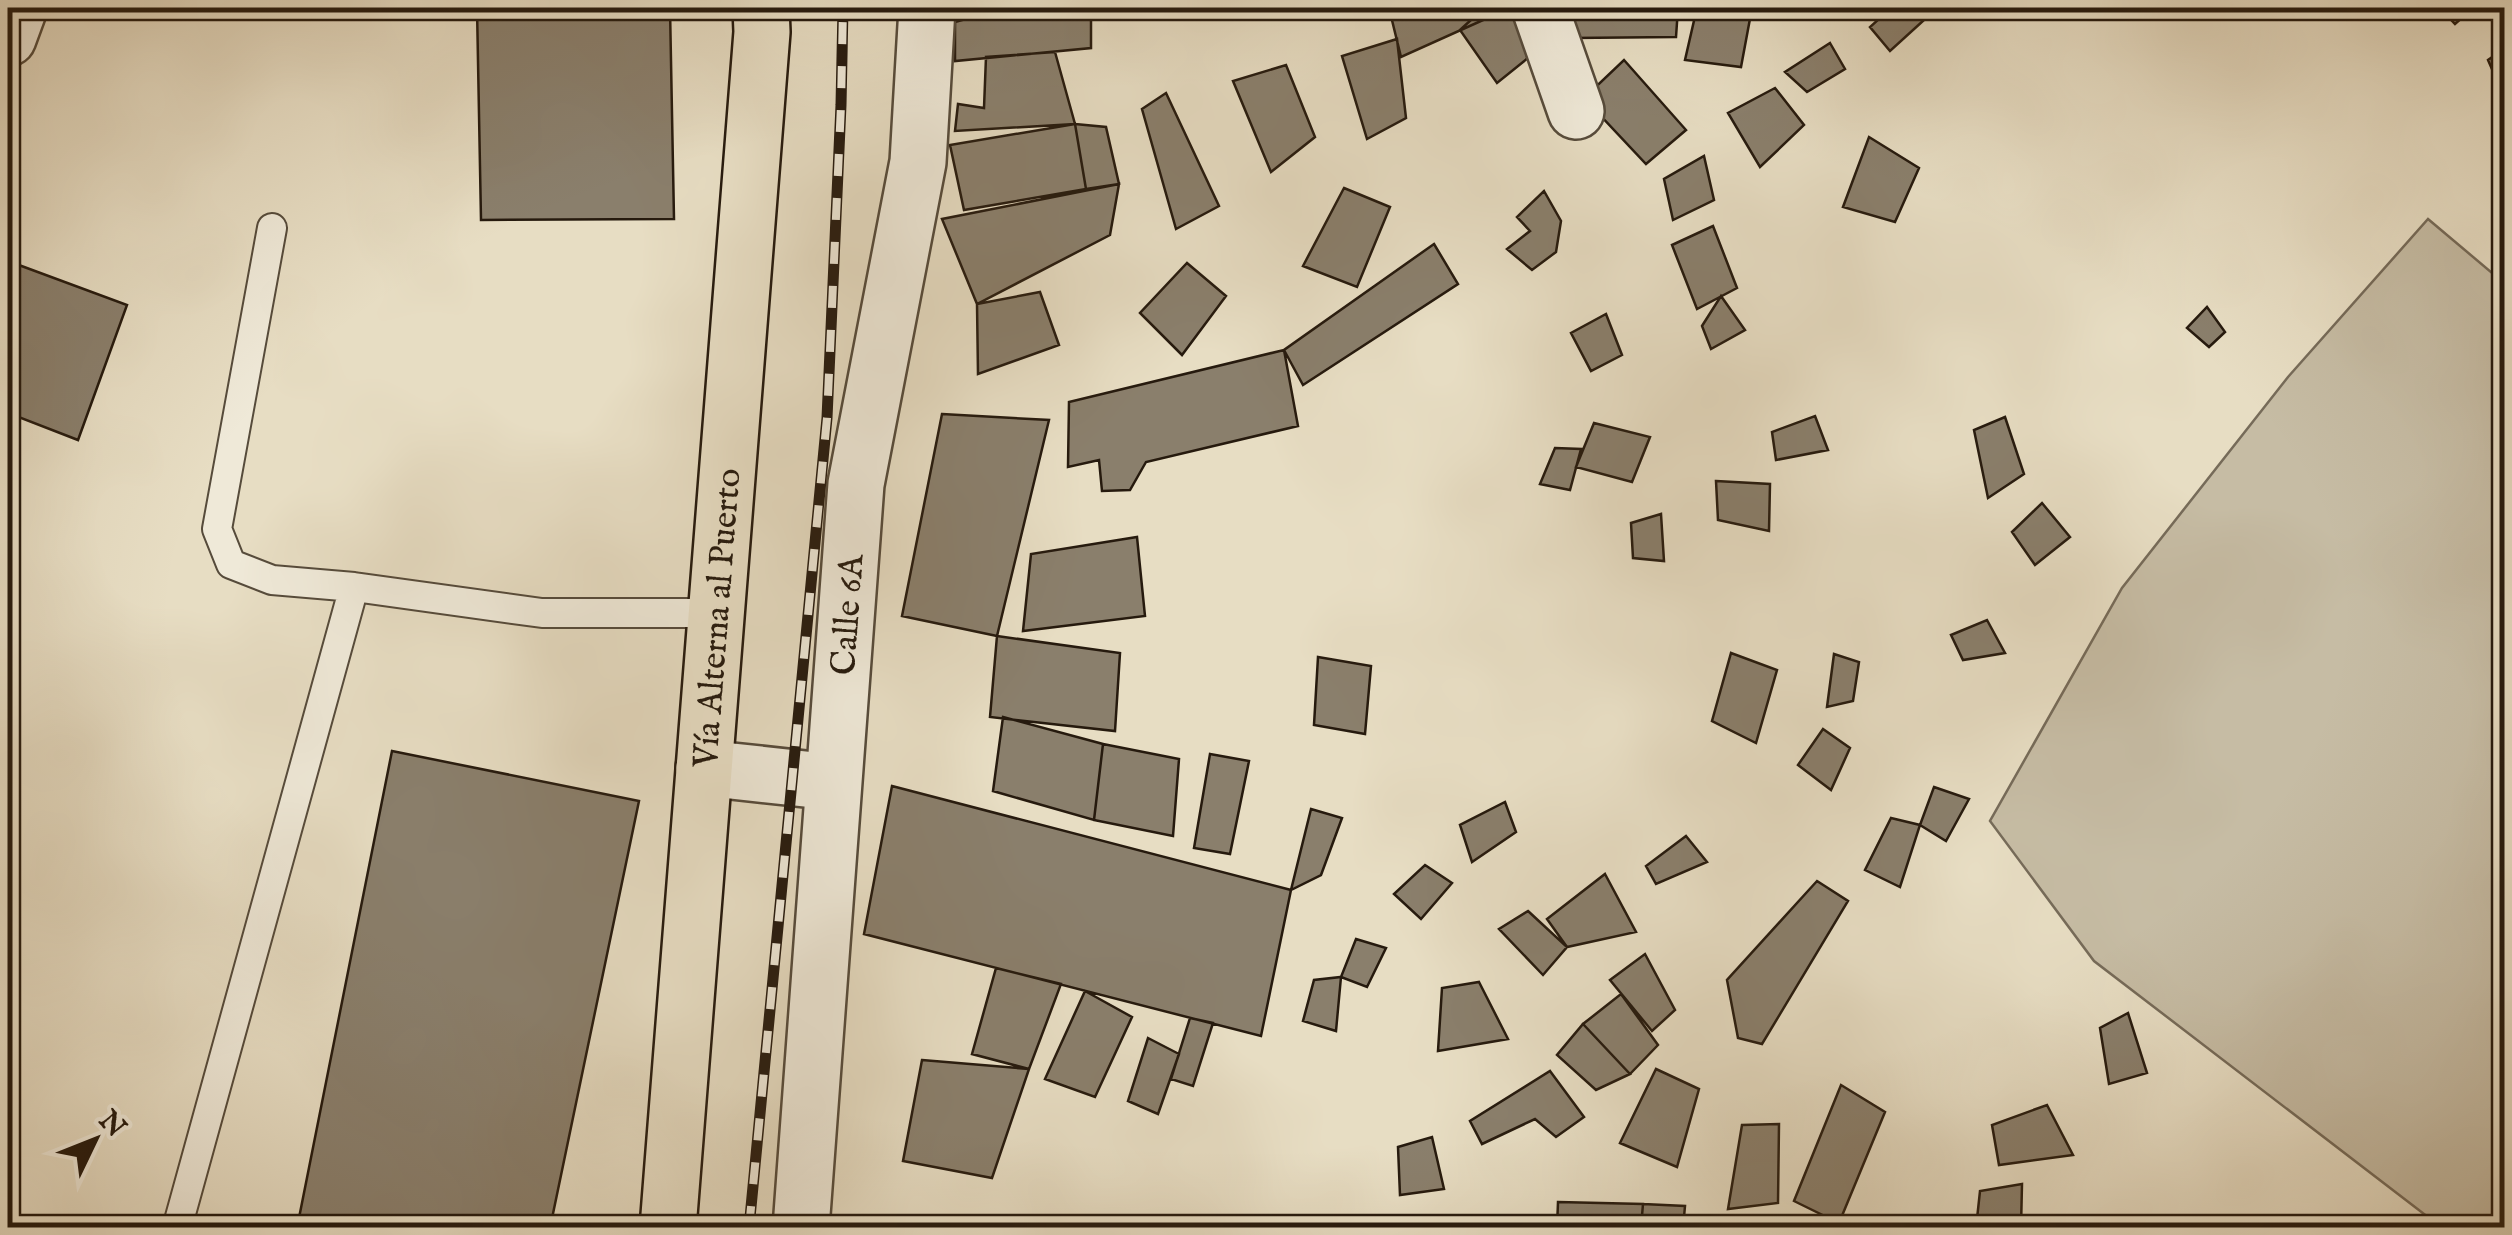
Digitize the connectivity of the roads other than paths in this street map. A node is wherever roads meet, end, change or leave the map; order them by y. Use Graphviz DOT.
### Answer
graph roads {
  1 [pos="19,8"];
  2 [pos="761,8"];
  3 [pos="926,8"];
  4 [pos="1540,8"];
  5 [pos="8,38"];
  6 [pos="1576,111"];
  7 [pos="272,228"];
  8 [pos="354,588"];
  9 [pos="716,613"];
  10 [pos="704,768"];
  11 [pos="833,782"];
  12 [pos="177,1228"];
  13 [pos="668,1228"];
  14 [pos="801,1228"];
  1 -- 5 [label="street"];
  2 -- 9 [label="main road, Vía Alterna al Puerto"];
  3 -- 11 [label="street, Calle 6A"];
  4 -- 6 [label="street"];
  7 -- 8 [label="lane"];
  8 -- 9 [label="lane"];
  8 -- 12 [label="lane"];
  9 -- 10 [label="main road, Vía Alterna al Puerto"];
  10 -- 11 [label="street"];
  10 -- 13 [label="main road, Vía Alterna al Puerto"];
  11 -- 14 [label="street, Calle 6A"];
}
